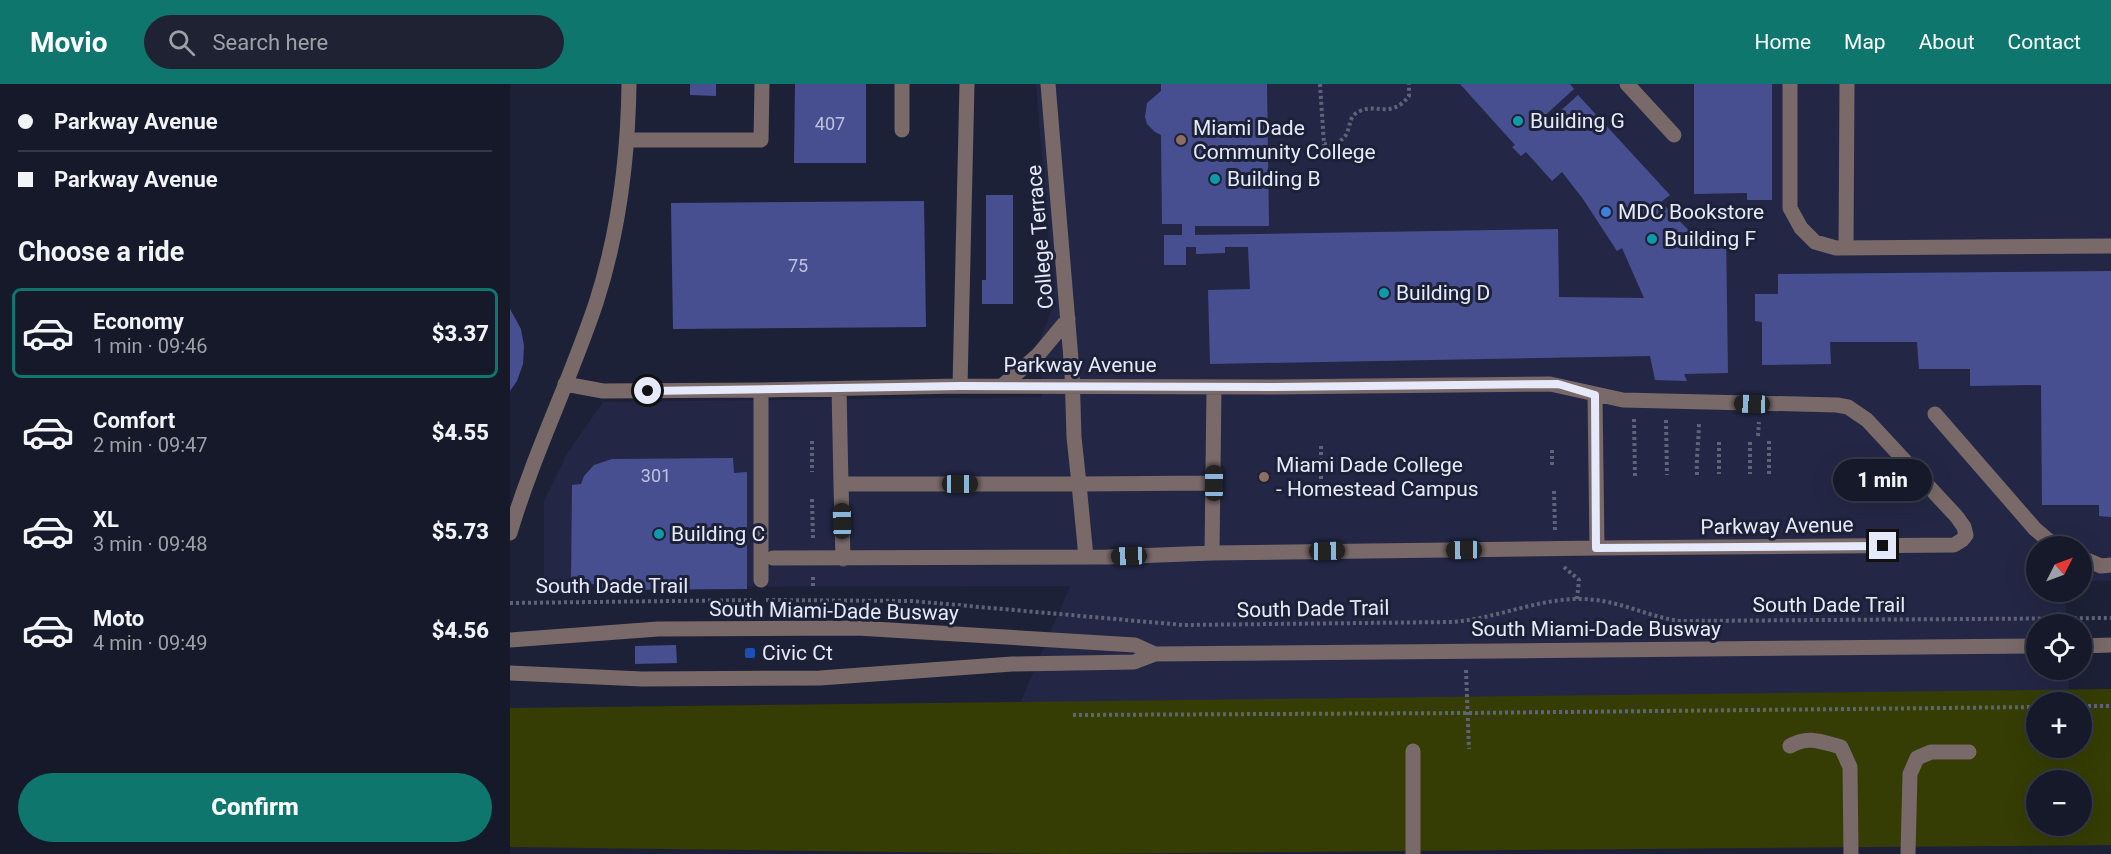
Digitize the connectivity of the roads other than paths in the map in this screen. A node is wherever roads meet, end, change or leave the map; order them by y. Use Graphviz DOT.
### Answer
graph roads {
  1 [pos="629,84"];
  2 [pos="762,84"];
  3 [pos="903,84"];
  4 [pos="967,84"];
  5 [pos="1048,84"];
  6 [pos="1627,84"];
  7 [pos="1790,84"];
  8 [pos="1847,84"];
  9 [pos="902,130"];
  10 [pos="1674,135"];
  11 [pos="627,140"];
  12 [pos="2111,246"];
  13 [pos="1846,248"];
  14 [pos="1068,319"];
  15 [pos="565,384"];
  16 [pos="960,386"];
  17 [pos="1002,386"];
  18 [pos="1073,386"];
  19 [pos="1214,387"];
  20 [pos="839,388"];
  21 [pos="761,390"];
  22 [pos="1595,395"];
  23 [pos="1935,414"];
  24 [pos="1214,483"];
  25 [pos="842,484"];
  26 [pos="1079,484"];
  27 [pos="510,534"];
  28 [pos="2043,536"];
  29 [pos="1596,548"];
  30 [pos="1212,553"];
  31 [pos="1086,557"];
  32 [pos="773,558"];
  33 [pos="843,559"];
  34 [pos="2092,562"];
  35 [pos="2111,566"];
  36 [pos="761,580"];
  37 [pos="510,640"];
  38 [pos="2111,645"];
  39 [pos="2026,646"];
  40 [pos="2092,646"];
  41 [pos="1155,654"];
  42 [pos="510,673"];
  43 [pos="1790,746"];
  44 [pos="1413,751"];
  45 [pos="1969,752"];
  46 [pos="1413,854"];
  47 [pos="1851,854"];
  48 [pos="1908,854"];
  1 -- 11 [label="street"];
  2 -- 11 [label="street"];
  3 -- 9 [label="street"];
  4 -- 16 [label="street"];
  5 -- 14 [label="street, College Terrace"];
  6 -- 10 [label="street"];
  7 -- 13 [label="street"];
  8 -- 13 [label="street"];
  11 -- 15 [label="street"];
  12 -- 13 [label="street"];
  14 -- 17 [label="street"];
  14 -- 18 [label="street, College Terrace"];
  15 -- 21 [label="street, Parkway Avenue"];
  15 -- 27 [label="street"];
  16 -- 17 [label="street, Parkway Avenue"];
  16 -- 20 [label="street, Parkway Avenue"];
  17 -- 18 [label="street, Parkway Avenue"];
  18 -- 19 [label="street, Parkway Avenue"];
  18 -- 26 [label="street, College Terrace"];
  19 -- 22 [label="street, Parkway Avenue"];
  19 -- 24 [label="street"];
  20 -- 21 [label="street, Parkway Avenue"];
  20 -- 25 [label="street"];
  21 -- 36 [label="street"];
  22 -- 29 [label="street"];
  22 -- 29 [label="street, Parkway Avenue"];
  23 -- 28 [label="street"];
  24 -- 26 [label="street"];
  24 -- 30 [label="street"];
  25 -- 26 [label="street"];
  25 -- 33 [label="street"];
  26 -- 31 [label="street, College Terrace"];
  29 -- 30 [label="street"];
  30 -- 31 [label="street"];
  31 -- 33 [label="street"];
  32 -- 33 [label="street"];
  34 -- 35 [label="street"];
  37 -- 41 [label="street, South Miami-Dade Busway"];
  38 -- 40 [label="street"];
  39 -- 41 [label="street, South Miami-Dade Busway"];
  41 -- 42 [label="street, South Miami-Dade Busway"];
  43 -- 47 [label="street"];
  44 -- 46 [label="street"];
  45 -- 48 [label="street"];
}
